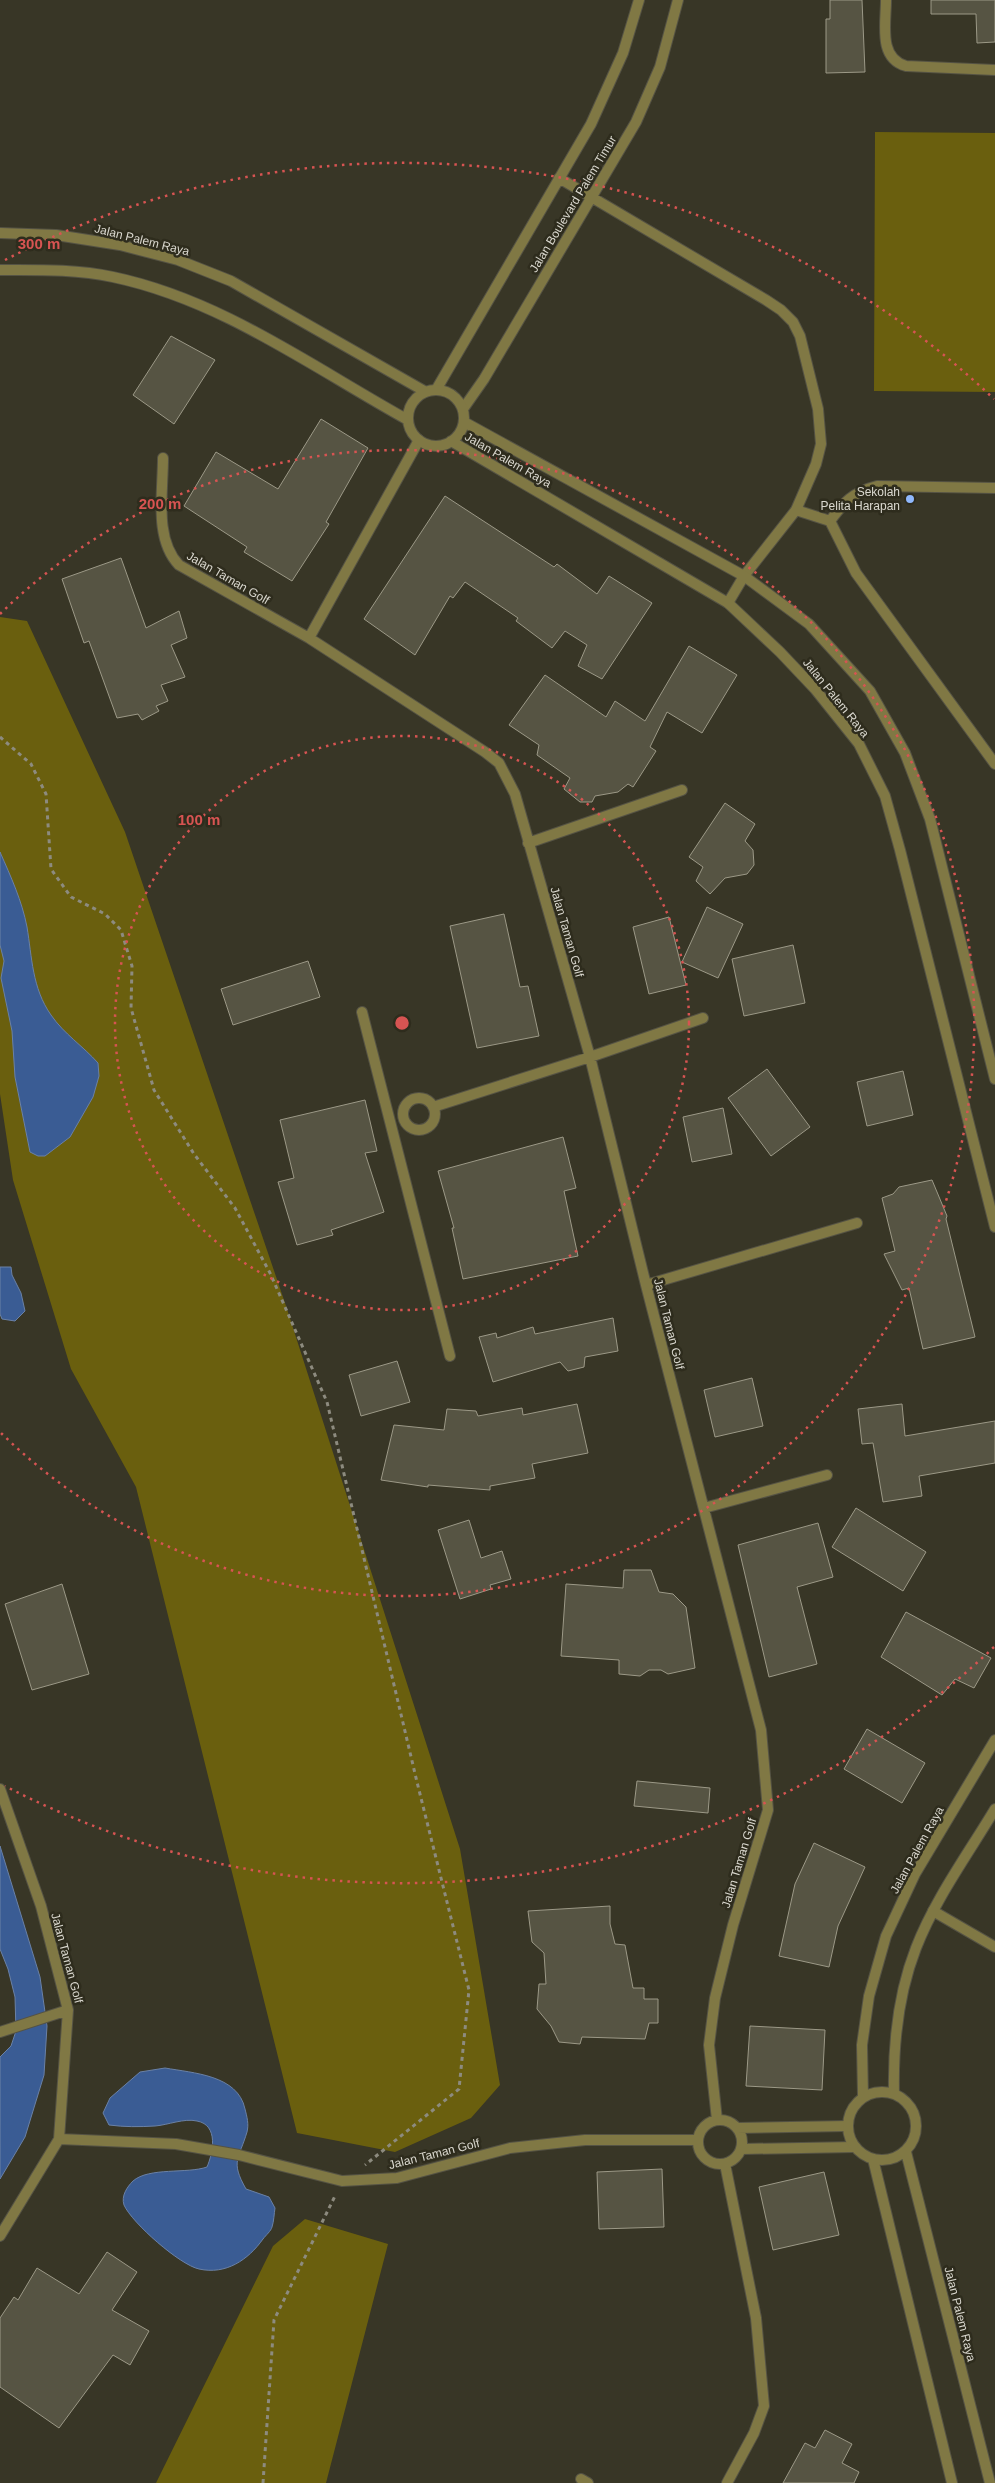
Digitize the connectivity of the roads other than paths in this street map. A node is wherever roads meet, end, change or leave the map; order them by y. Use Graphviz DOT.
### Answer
graph roads {
  1 [pos="639,0"];
  2 [pos="678,0"];
  3 [pos="886,0"];
  4 [pos="995,70"];
  5 [pos="559,178"];
  6 [pos="591,197"];
  7 [pos="0,234"];
  8 [pos="0,270"];
  9 [pos="431,391"];
  10 [pos="463,409"];
  11 [pos="408,420"];
  12 [pos="464,422"];
  13 [pos="418,440"];
  14 [pos="452,441"];
  15 [pos="163,458"];
  16 [pos="995,488"];
  17 [pos="796,510"];
  18 [pos="830,521"];
  19 [pos="744,576"];
  20 [pos="728,603"];
  21 [pos="309,638"];
  22 [pos="995,764"];
  23 [pos="682,790"];
  24 [pos="528,843"];
  25 [pos="362,1012"];
  26 [pos="703,1018"];
  27 [pos="590,1057"];
  28 [pos="995,1079"];
  29 [pos="433,1107"];
  30 [pos="403,1118"];
  31 [pos="391,1122"];
  32 [pos="857,1223"];
  33 [pos="995,1227"];
  34 [pos="646,1286"];
  35 [pos="450,1356"];
  36 [pos="827,1475"];
  37 [pos="704,1508"];
  38 [pos="995,1740"];
  39 [pos="0,1789"];
  40 [pos="995,1809"];
  41 [pos="933,1911"];
  42 [pos="995,1947"];
  43 [pos="68,2010"];
  44 [pos="0,2032"];
  45 [pos="894,2093"];
  46 [pos="863,2098"];
  47 [pos="717,2120"];
  48 [pos="848,2126"];
  49 [pos="737,2128"];
  50 [pos="59,2139"];
  51 [pos="698,2140"];
  52 [pos="855,2147"];
  53 [pos="740,2149"];
  54 [pos="906,2152"];
  55 [pos="873,2160"];
  56 [pos="725,2164"];
  57 [pos="0,2236"];
  58 [pos="727,2483"];
  59 [pos="952,2483"];
  60 [pos="990,2483"];
  1 -- 5 [label="street, Jalan Boulevard Palem Timur"];
  2 -- 6 [label="street, Jalan Boulevard Palem Timur"];
  3 -- 4 [label="street"];
  5 -- 6 [label="street"];
  5 -- 9 [label="street, Jalan Boulevard Palem Timur"];
  6 -- 10 [label="street, Jalan Boulevard Palem Timur"];
  6 -- 17 [label="street"];
  7 -- 9 [label="street, Jalan Palem Raya"];
  8 -- 11 [label="street"];
  9 -- 10 [label="street"];
  9 -- 11 [label="street"];
  10 -- 12 [label="street"];
  11 -- 13 [label="street"];
  12 -- 14 [label="street"];
  12 -- 19 [label="street, Jalan Palem Raya"];
  13 -- 14 [label="street"];
  13 -- 21 [label="street"];
  14 -- 20 [label="street, Jalan Palem Raya"];
  15 -- 21 [label="street, Jalan Taman Golf"];
  16 -- 18 [label="street"];
  17 -- 18 [label="street"];
  17 -- 19 [label="street"];
  18 -- 22 [label="street"];
  19 -- 20 [label="street"];
  19 -- 28 [label="street, Jalan Palem Raya"];
  20 -- 33 [label="street, Jalan Palem Raya"];
  21 -- 24 [label="street, Jalan Taman Golf"];
  23 -- 24 [label="street"];
  24 -- 27 [label="street, Jalan Taman Golf"];
  25 -- 31 [label="street"];
  26 -- 27 [label="street"];
  27 -- 29 [label="street"];
  27 -- 34 [label="street, Jalan Taman Golf"];
  29 -- 30 [label="street"];
  29 -- 30 [label="street"];
  30 -- 31 [label="street"];
  31 -- 35 [label="street"];
  32 -- 34 [label="street"];
  34 -- 37 [label="street, Jalan Taman Golf"];
  36 -- 37 [label="street"];
  37 -- 47 [label="street, Jalan Taman Golf"];
  38 -- 46 [label="street, Jalan Palem Raya"];
  39 -- 43 [label="street, Jalan Taman Golf"];
  40 -- 41 [label="street"];
  41 -- 42 [label="street"];
  41 -- 45 [label="street"];
  43 -- 44 [label="street"];
  43 -- 50 [label="street, Jalan Taman Golf"];
  45 -- 46 [label="street"];
  45 -- 54 [label="street"];
  46 -- 48 [label="street"];
  47 -- 49 [label="street"];
  47 -- 51 [label="street"];
  48 -- 49 [label="street"];
  48 -- 52 [label="street"];
  49 -- 53 [label="street"];
  50 -- 51 [label="street, Jalan Taman Golf"];
  50 -- 57 [label="street, Jalan Taman Golf"];
  51 -- 56 [label="street"];
  52 -- 53 [label="street"];
  52 -- 55 [label="street"];
  53 -- 56 [label="street"];
  54 -- 55 [label="street"];
  54 -- 60 [label="street, Jalan Palem Raya"];
  55 -- 59 [label="street"];
  56 -- 58 [label="street"];
}
